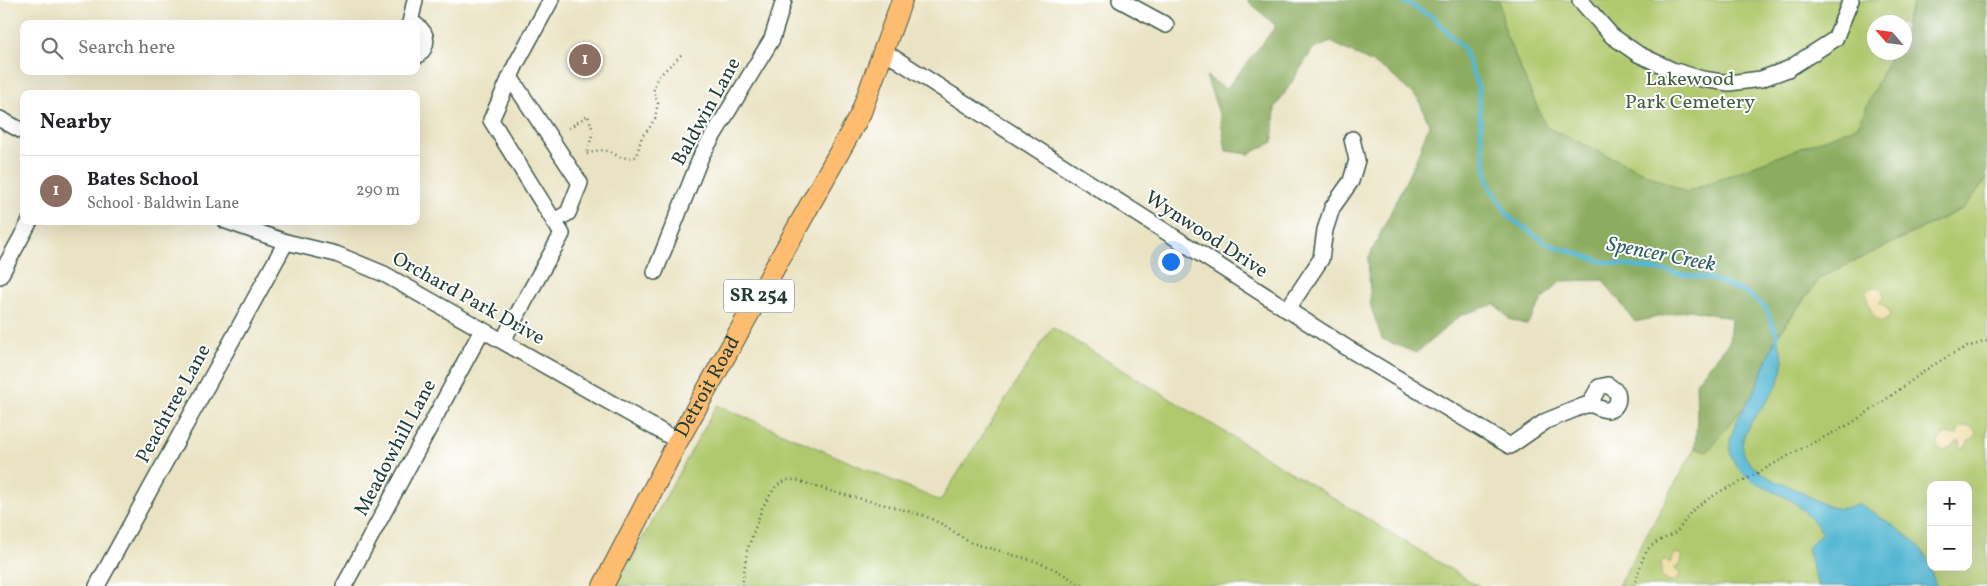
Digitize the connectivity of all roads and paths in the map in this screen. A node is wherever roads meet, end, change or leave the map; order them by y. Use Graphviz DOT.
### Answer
graph roads {
  1 [pos="415,0"];
  2 [pos="551,0"];
  3 [pos="784,0"];
  4 [pos="902,0"];
  5 [pos="1120,0"];
  6 [pos="1580,0"];
  7 [pos="1851,0"];
  8 [pos="413,20"];
  9 [pos="1166,25"];
  10 [pos="420,28"];
  11 [pos="683,52"];
  12 [pos="884,52"];
  13 [pos="420,54"];
  14 [pos="510,76"];
  15 [pos="0,119"];
  16 [pos="569,128"];
  17 [pos="20,130"];
  18 [pos="1352,139"];
  19 [pos="554,221"];
  20 [pos="28,225"];
  21 [pos="237,225"];
  22 [pos="286,242"];
  23 [pos="655,272"];
  24 [pos="0,276"];
  25 [pos="1288,310"];
  26 [pos="482,330"];
  27 [pos="503,340"];
  28 [pos="1987,341"];
  29 [pos="1588,405"];
  30 [pos="678,441"];
  31 [pos="608,584"];
  32 [pos="97,586"];
  33 [pos="344,586"];
  34 [pos="742,586"];
  35 [pos="1083,586"];
  36 [pos="1634,586"];
  1 -- 8 [label="street"];
  2 -- 14 [label="street"];
  3 -- 23 [label="street, Baldwin Lane"];
  4 -- 12 [label="main road, Detroit Road / SR 254"];
  5 -- 9 [label="street"];
  6 -- 7 [label="street"];
  10 -- 13 [label="street"];
  11 -- 16 [label="path"];
  12 -- 25 [label="street, Wynwood Drive"];
  12 -- 30 [label="main road, Detroit Road / SR 254"];
  14 -- 19 [label="street"];
  14 -- 19 [label="street"];
  15 -- 17 [label="street"];
  18 -- 25 [label="street"];
  19 -- 27 [label="street"];
  20 -- 24 [label="street"];
  21 -- 22 [label="street, Orchard Park Drive"];
  22 -- 26 [label="street, Orchard Park Drive"];
  22 -- 32 [label="street, Peachtree Lane"];
  25 -- 29 [label="street, Wynwood Drive"];
  26 -- 27 [label="street, Orchard Park Drive"];
  26 -- 33 [label="street, Meadowhill Lane"];
  27 -- 30 [label="street, Orchard Park Drive"];
  28 -- 36 [label="path"];
  30 -- 31 [label="main road, Detroit Road / SR 254"];
  34 -- 35 [label="path"];
}
